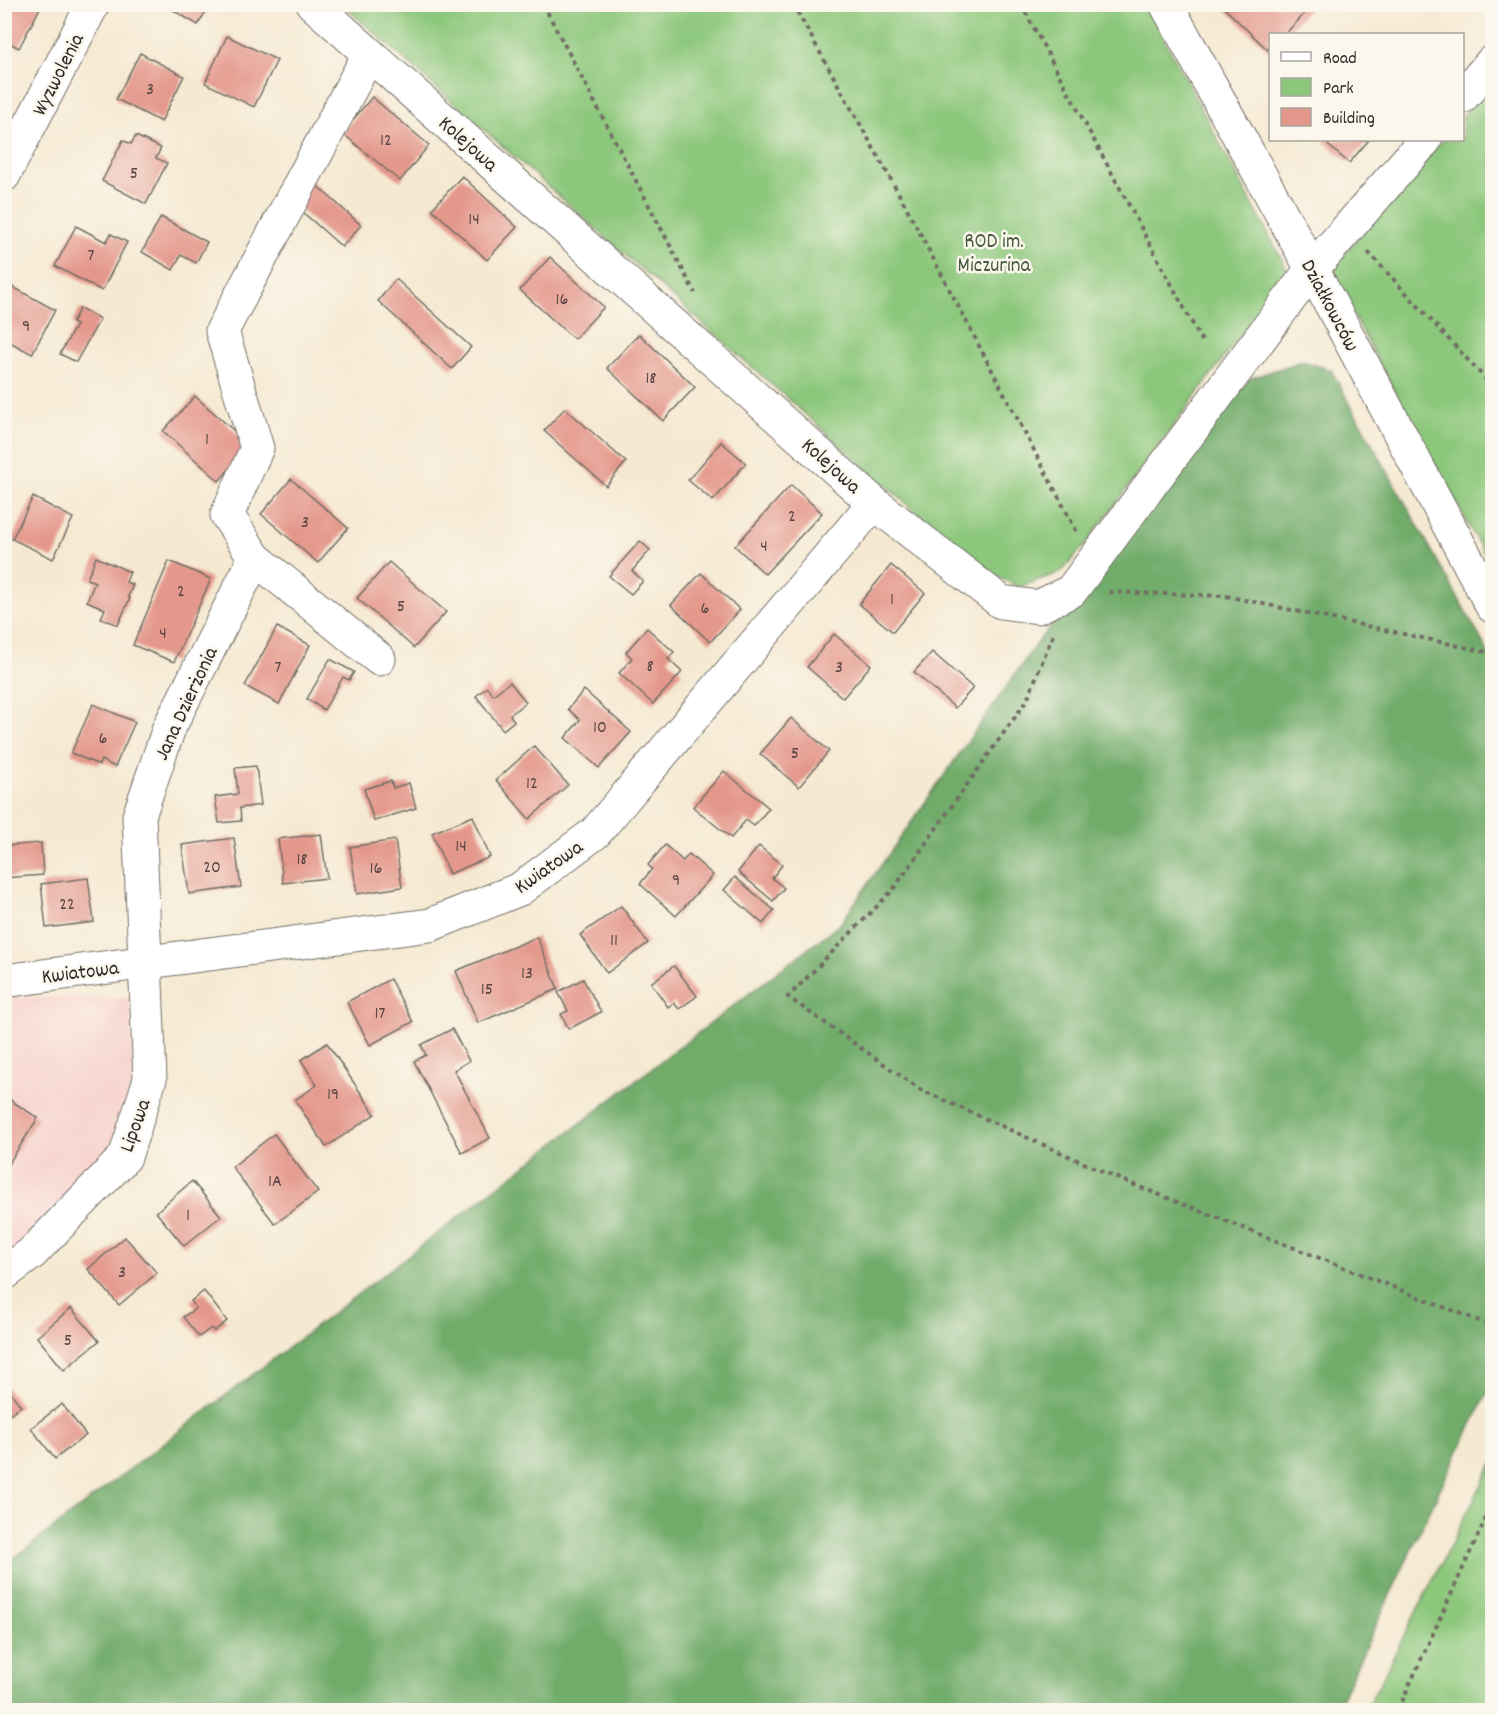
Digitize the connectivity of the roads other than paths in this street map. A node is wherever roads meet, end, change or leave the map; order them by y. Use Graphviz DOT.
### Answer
graph roads {
  1 [pos="93,4"];
  2 [pos="314,4"];
  3 [pos="1166,4"];
  4 [pos="369,54"];
  5 [pos="1492,62"];
  6 [pos="1464,95"];
  7 [pos="1424,141"];
  8 [pos="4,175"];
  9 [pos="1312,269"];
  10 [pos="874,502"];
  11 [pos="255,558"];
  12 [pos="1492,606"];
  13 [pos="380,659"];
  14 [pos="146,963"];
  15 [pos="4,981"];
  16 [pos="4,1274"];
  1 -- 8 [label="street, Wyzwolenia"];
  2 -- 4 [label="street, Kolejowa"];
  3 -- 9 [label="street, Działkowców"];
  4 -- 10 [label="street, Kolejowa"];
  4 -- 11 [label="street"];
  5 -- 6 [label="street"];
  7 -- 9 [label="street, Kolejowa"];
  9 -- 10 [label="street, Kolejowa"];
  9 -- 12 [label="street, Działkowców"];
  10 -- 14 [label="street, Kwiatowa"];
  11 -- 13 [label="street"];
  11 -- 14 [label="street, Jana Dzierżonia"];
  14 -- 15 [label="street, Kwiatowa"];
  14 -- 16 [label="street, Lipowa"];
}
